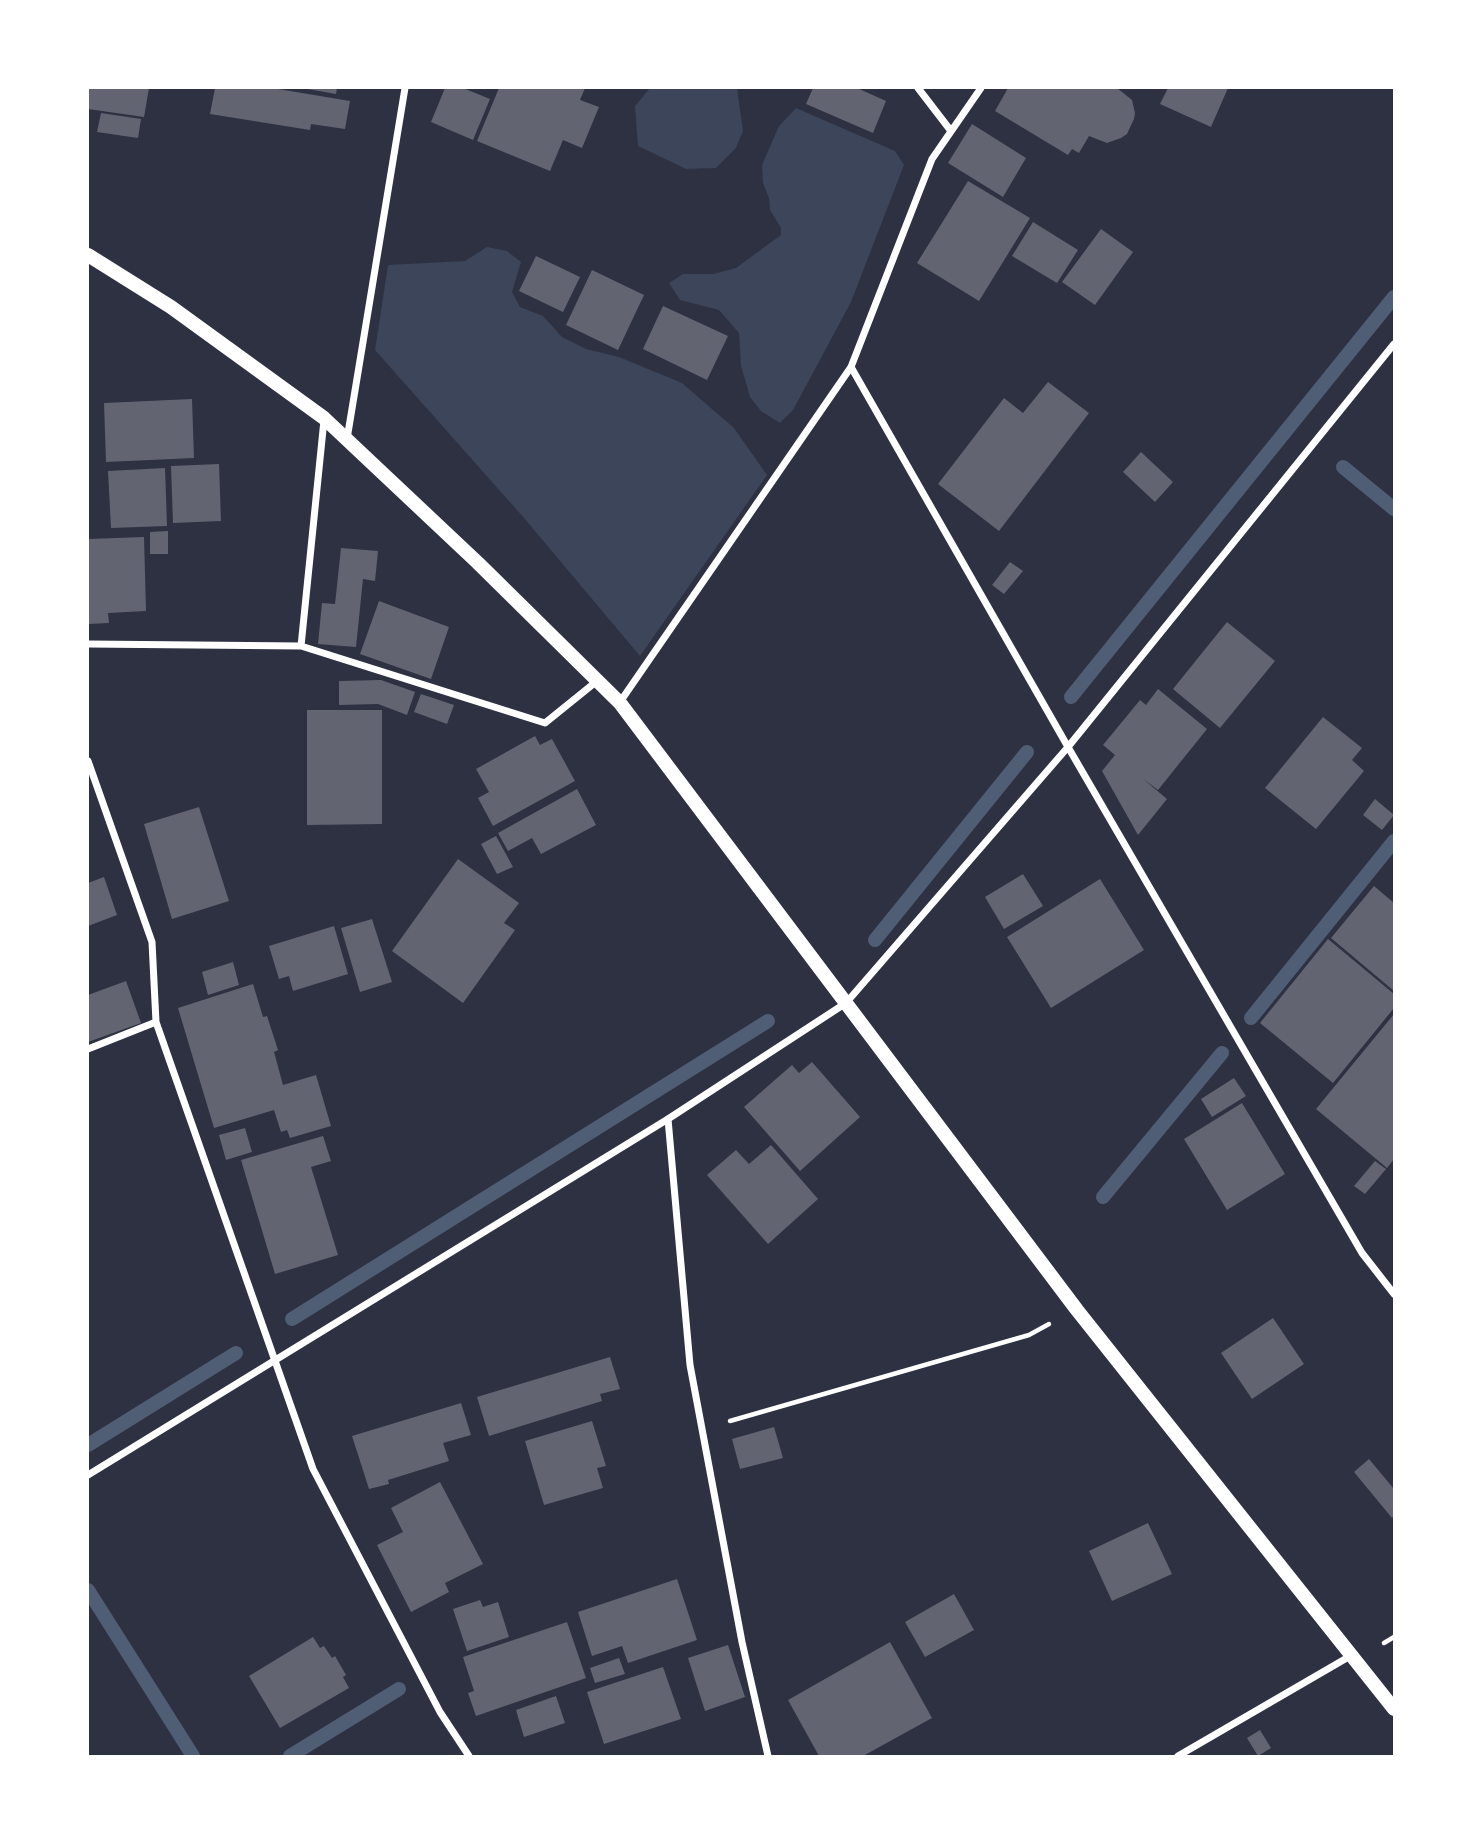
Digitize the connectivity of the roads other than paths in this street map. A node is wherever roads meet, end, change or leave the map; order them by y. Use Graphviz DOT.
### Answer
graph roads {
  1 [pos="405,88"];
  2 [pos="918,88"];
  3 [pos="981,88"];
  4 [pos="951,131"];
  5 [pos="88,255"];
  6 [pos="1395,344"];
  7 [pos="850,367"];
  8 [pos="324,418"];
  9 [pos="347,440"];
  10 [pos="88,644"];
  11 [pos="301,646"];
  12 [pos="597,681"];
  13 [pos="620,703"];
  14 [pos="1068,747"];
  15 [pos="88,761"];
  16 [pos="846,1003"];
  17 [pos="156,1022"];
  18 [pos="88,1049"];
  19 [pos="668,1119"];
  20 [pos="1395,1294"];
  21 [pos="276,1360"];
  22 [pos="88,1475"];
  23 [pos="1353,1654"];
  24 [pos="1395,1709"];
  25 [pos="469,1756"];
  26 [pos="768,1756"];
  27 [pos="1178,1756"];
  1 -- 9 [label="street"];
  2 -- 4 [label="street"];
  3 -- 4 [label="street"];
  4 -- 7 [label="street"];
  5 -- 8 [label="main road"];
  6 -- 14 [label="street"];
  7 -- 13 [label="street"];
  7 -- 14 [label="street"];
  8 -- 9 [label="main road"];
  8 -- 11 [label="street"];
  9 -- 12 [label="main road"];
  10 -- 11 [label="street"];
  11 -- 12 [label="street"];
  12 -- 13 [label="main road"];
  13 -- 16 [label="main road"];
  14 -- 16 [label="street"];
  14 -- 20 [label="street"];
  15 -- 17 [label="street"];
  16 -- 19 [label="street"];
  16 -- 23 [label="main road"];
  17 -- 18 [label="street"];
  17 -- 21 [label="street"];
  19 -- 21 [label="street"];
  19 -- 26 [label="street"];
  21 -- 22 [label="street"];
  21 -- 25 [label="street"];
  23 -- 24 [label="main road"];
  23 -- 27 [label="street"];
}
